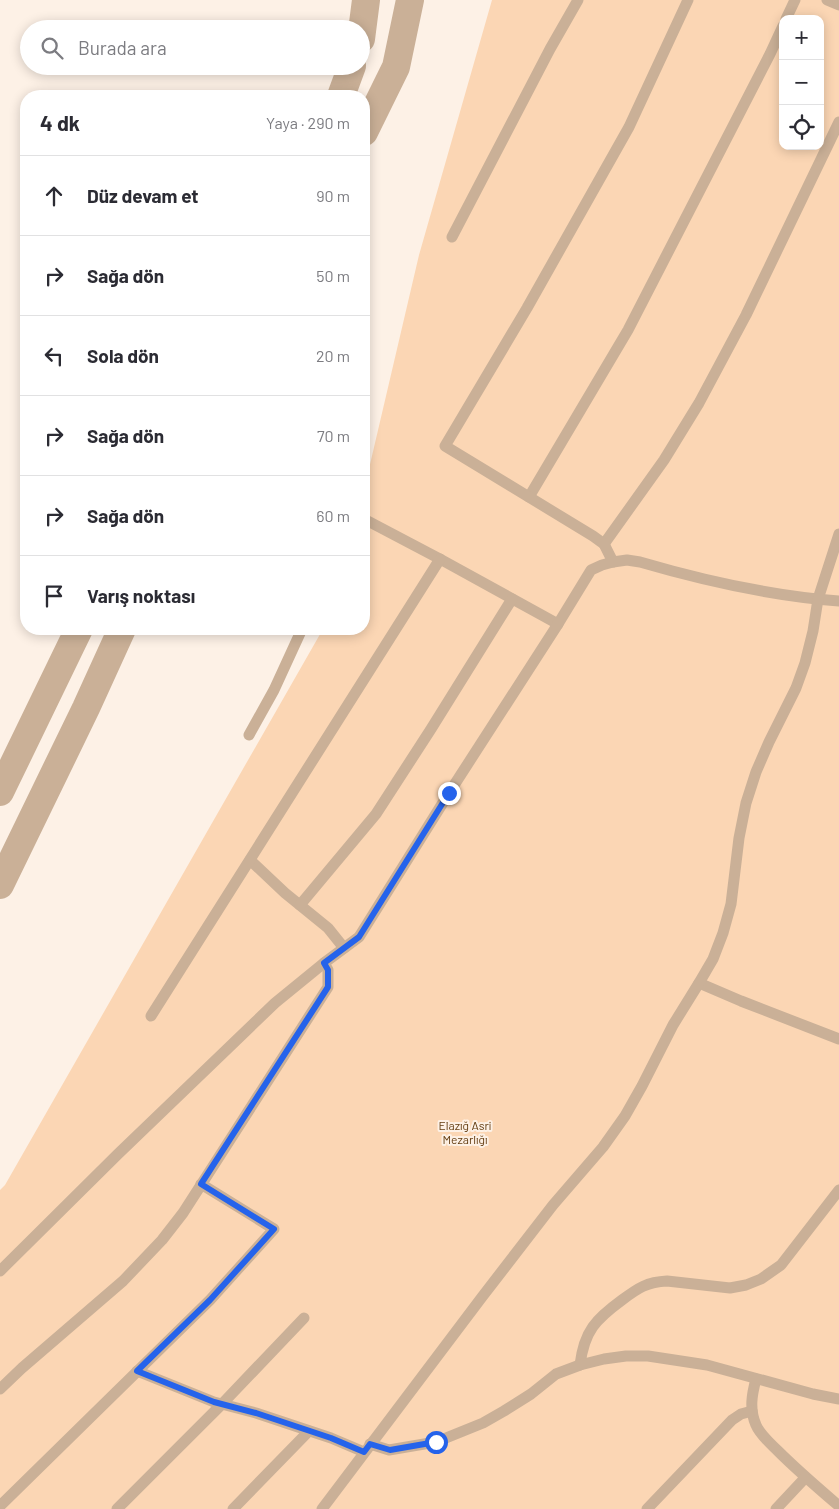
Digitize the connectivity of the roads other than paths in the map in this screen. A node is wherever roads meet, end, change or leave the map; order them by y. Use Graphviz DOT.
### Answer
graph roads {
  1 [pos="366,0"];
  2 [pos="410,0"];
  3 [pos="578,0"];
  4 [pos="688,0"];
  5 [pos="795,0"];
  6 [pos="827,0"];
  7 [pos="839,5"];
  8 [pos="788,15"];
  9 [pos="363,20"];
  10 [pos="779,35"];
  11 [pos="349,75"];
  12 [pos="343,90"];
  13 [pos="370,120"];
  14 [pos="839,122"];
  15 [pos="452,237"];
  16 [pos="529,497"];
  17 [pos="370,522"];
  18 [pos="839,534"];
  19 [pos="604,544"];
  20 [pos="440,559"];
  21 [pos="613,562"];
  22 [pos="512,599"];
  23 [pos="818,599"];
  24 [pos="839,601"];
  25 [pos="558,624"];
  26 [pos="76,635"];
  27 [pos="119,635"];
  28 [pos="299,635"];
  29 [pos="249,735"];
  30 [pos="0,792"];
  31 [pos="250,860"];
  32 [pos="0,885"];
  33 [pos="300,905"];
  34 [pos="344,948"];
  35 [pos="324,963"];
  36 [pos="699,984"];
  37 [pos="151,1016"];
  38 [pos="839,1039"];
  39 [pos="201,1184"];
  40 [pos="839,1190"];
  41 [pos="0,1271"];
  42 [pos="304,1318"];
  43 [pos="580,1365"];
  44 [pos="137,1371"];
  45 [pos="756,1379"];
  46 [pos="0,1389"];
  47 [pos="839,1399"];
  48 [pos="222,1404"];
  49 [pos="752,1412"];
  50 [pos="310,1431"];
  51 [pos="367,1448"];
  52 [pos="805,1478"];
  53 [pos="0,1506"];
  54 [pos="839,1506"];
  55 [pos="117,1509"];
  56 [pos="233,1509"];
  57 [pos="322,1509"];
  58 [pos="647,1509"];
  59 [pos="776,1509"];
  1 -- 9 [label="street"];
  2 -- 13 [label="street"];
  3 -- 15 [label="lane"];
  4 -- 16 [label="lane"];
  5 -- 8 [label="lane"];
  6 -- 7 [label="lane"];
  10 -- 16 [label="lane"];
  11 -- 12 [label="street"];
  14 -- 19 [label="lane"];
  16 -- 19 [label="lane"];
  17 -- 20 [label="lane"];
  18 -- 23 [label="lane"];
  19 -- 21 [label="lane"];
  20 -- 22 [label="lane"];
  20 -- 31 [label="lane"];
  21 -- 23 [label="lane"];
  21 -- 25 [label="lane"];
  22 -- 25 [label="lane"];
  22 -- 33 [label="lane"];
  23 -- 24 [label="lane"];
  23 -- 36 [label="lane"];
  25 -- 34 [label="lane"];
  26 -- 30 [label="street"];
  27 -- 32 [label="street"];
  28 -- 29 [label="lane"];
  31 -- 33 [label="lane"];
  31 -- 37 [label="lane"];
  33 -- 34 [label="lane"];
  34 -- 35 [label="lane"];
  35 -- 39 [label="lane"];
  35 -- 41 [label="lane"];
  36 -- 38 [label="lane"];
  36 -- 51 [label="lane"];
  39 -- 44 [label="lane"];
  39 -- 46 [label="lane"];
  40 -- 43 [label="lane"];
  42 -- 48 [label="lane"];
  43 -- 45 [label="lane"];
  43 -- 51 [label="lane"];
  44 -- 48 [label="lane"];
  44 -- 53 [label="lane"];
  45 -- 47 [label="lane"];
  45 -- 49 [label="lane"];
  48 -- 50 [label="lane"];
  48 -- 55 [label="lane"];
  49 -- 52 [label="lane"];
  49 -- 58 [label="lane"];
  50 -- 51 [label="lane"];
  50 -- 56 [label="lane"];
  51 -- 57 [label="lane"];
  52 -- 54 [label="lane"];
  52 -- 59 [label="lane"];
}
